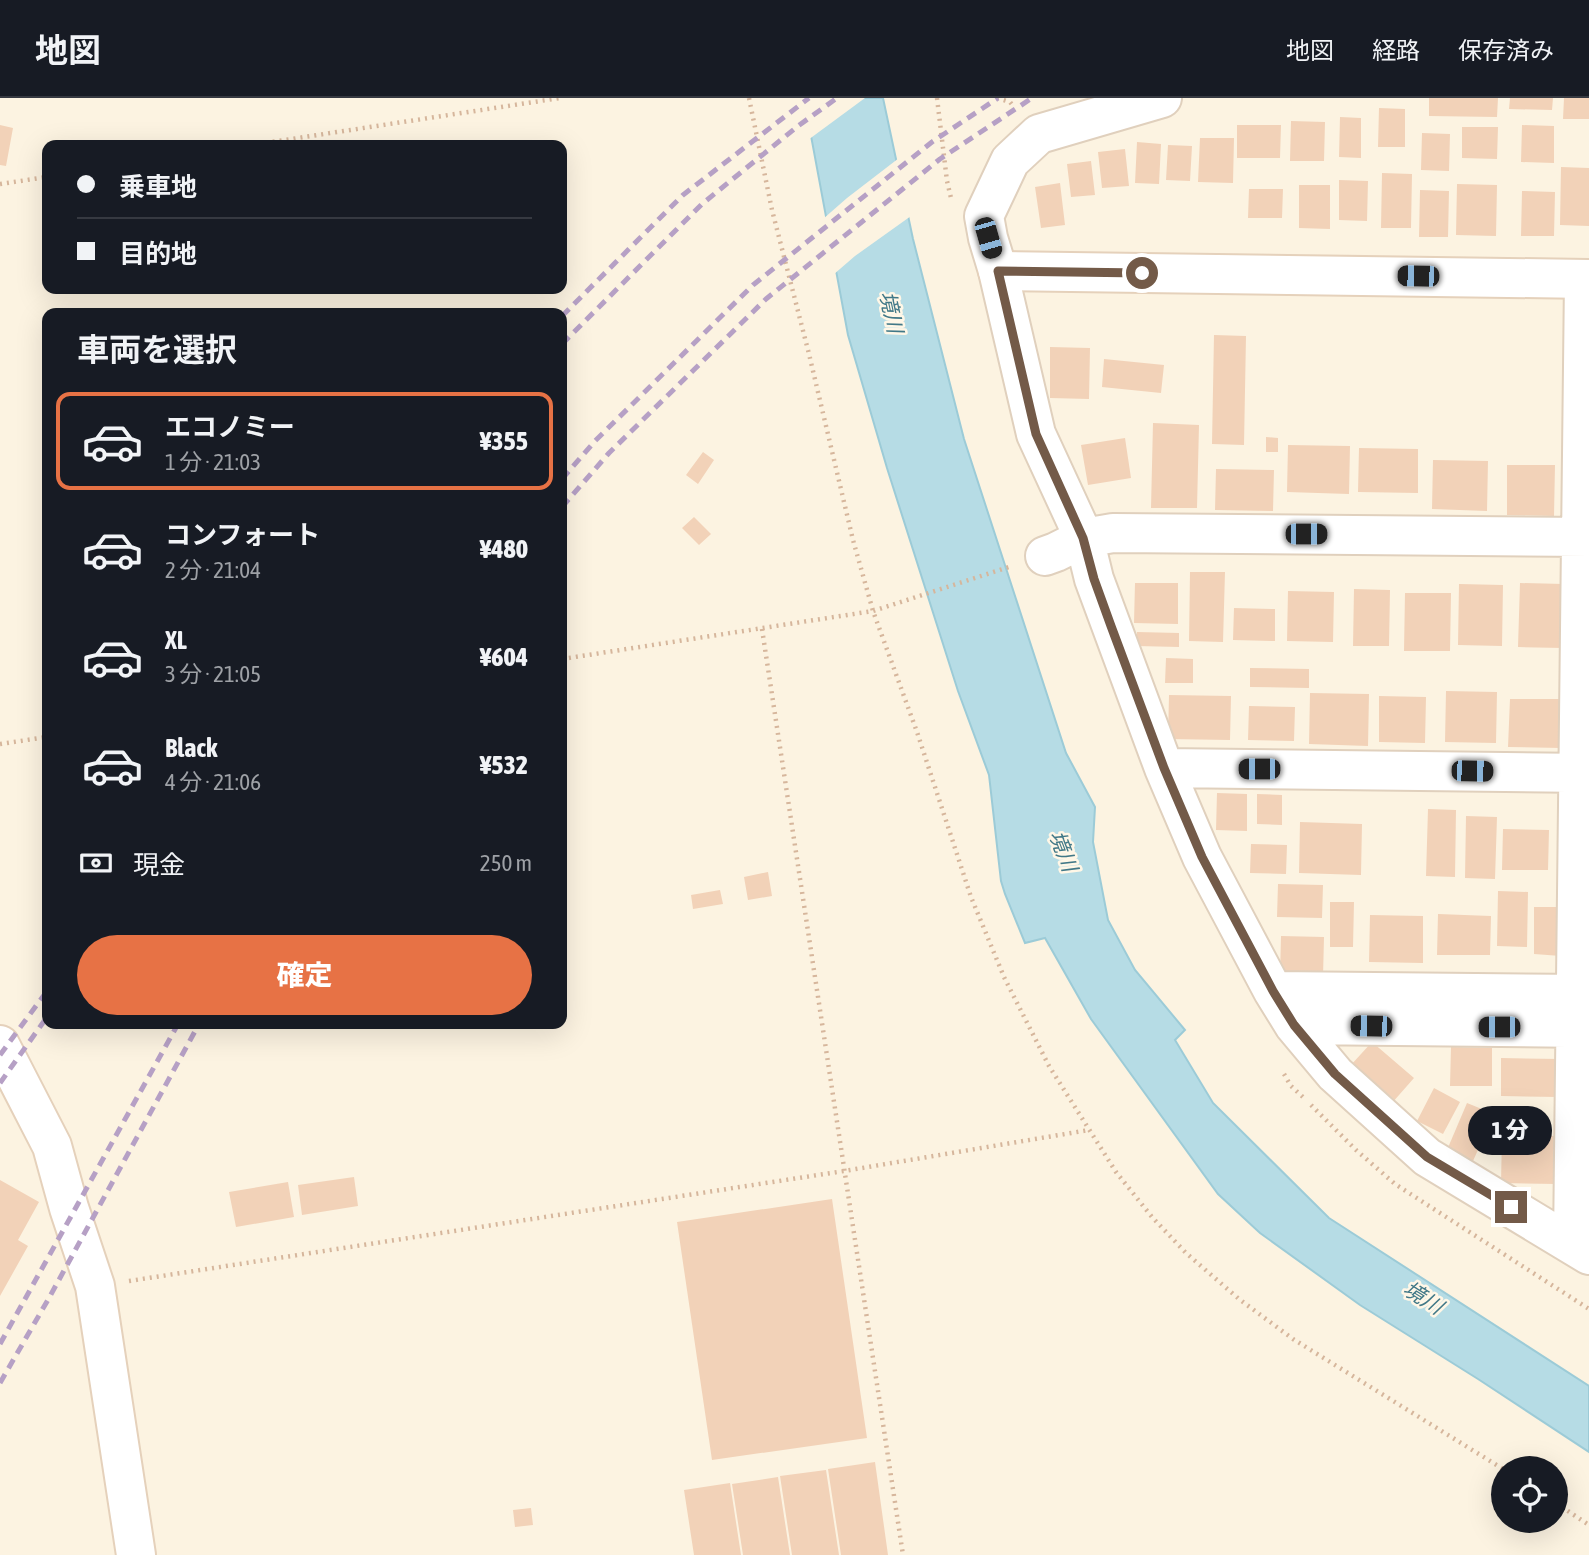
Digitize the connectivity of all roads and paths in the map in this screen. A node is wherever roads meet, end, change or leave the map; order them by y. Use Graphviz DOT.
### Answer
graph roads {
  1 [pos="560,98"];
  2 [pos="749,98"];
  3 [pos="1162,98"];
  4 [pos="285,140"];
  5 [pos="42,178"];
  6 [pos="0,184"];
  7 [pos="998,271"];
  8 [pos="1587,279"];
  9 [pos="1585,537"];
  10 [pos="1083,538"];
  11 [pos="1045,556"];
  12 [pos="873,611"];
  13 [pos="762,629"];
  14 [pos="567,658"];
  15 [pos="42,738"];
  16 [pos="0,744"];
  17 [pos="1164,768"];
  18 [pos="1584,773"];
  19 [pos="1273,991"];
  20 [pos="1583,1011"];
  21 [pos="1294,1025"];
  22 [pos="3,1058"];
  23 [pos="1089,1129"];
  24 [pos="844,1171"];
  25 [pos="1581,1250"];
  26 [pos="95,1286"];
  27 [pos="1491,1462"];
  28 [pos="1568,1511"];
  29 [pos="1589,1525"];
  30 [pos="136,1555"];
  31 [pos="903,1555"];
  1 -- 4 [label="path"];
  2 -- 12 [label="path"];
  3 -- 7 [label="street"];
  5 -- 6 [label="path"];
  7 -- 8 [label="street"];
  7 -- 10 [label="street"];
  8 -- 9 [label="street"];
  9 -- 10 [label="street"];
  9 -- 18 [label="street"];
  10 -- 11 [label="street"];
  10 -- 17 [label="street"];
  11 -- 12 [label="path"];
  12 -- 13 [label="path"];
  12 -- 23 [label="path"];
  13 -- 14 [label="path"];
  13 -- 24 [label="path"];
  15 -- 16 [label="path"];
  17 -- 18 [label="street"];
  17 -- 19 [label="street"];
  18 -- 20 [label="street"];
  19 -- 20 [label="street"];
  19 -- 21 [label="street"];
  20 -- 21 [label="street"];
  20 -- 25 [label="street"];
  21 -- 25 [label="street"];
  22 -- 26 [label="street"];
  23 -- 24 [label="path"];
  23 -- 27 [label="path"];
  24 -- 26 [label="path"];
  24 -- 31 [label="path"];
  26 -- 30 [label="street"];
  28 -- 29 [label="path"];
}
